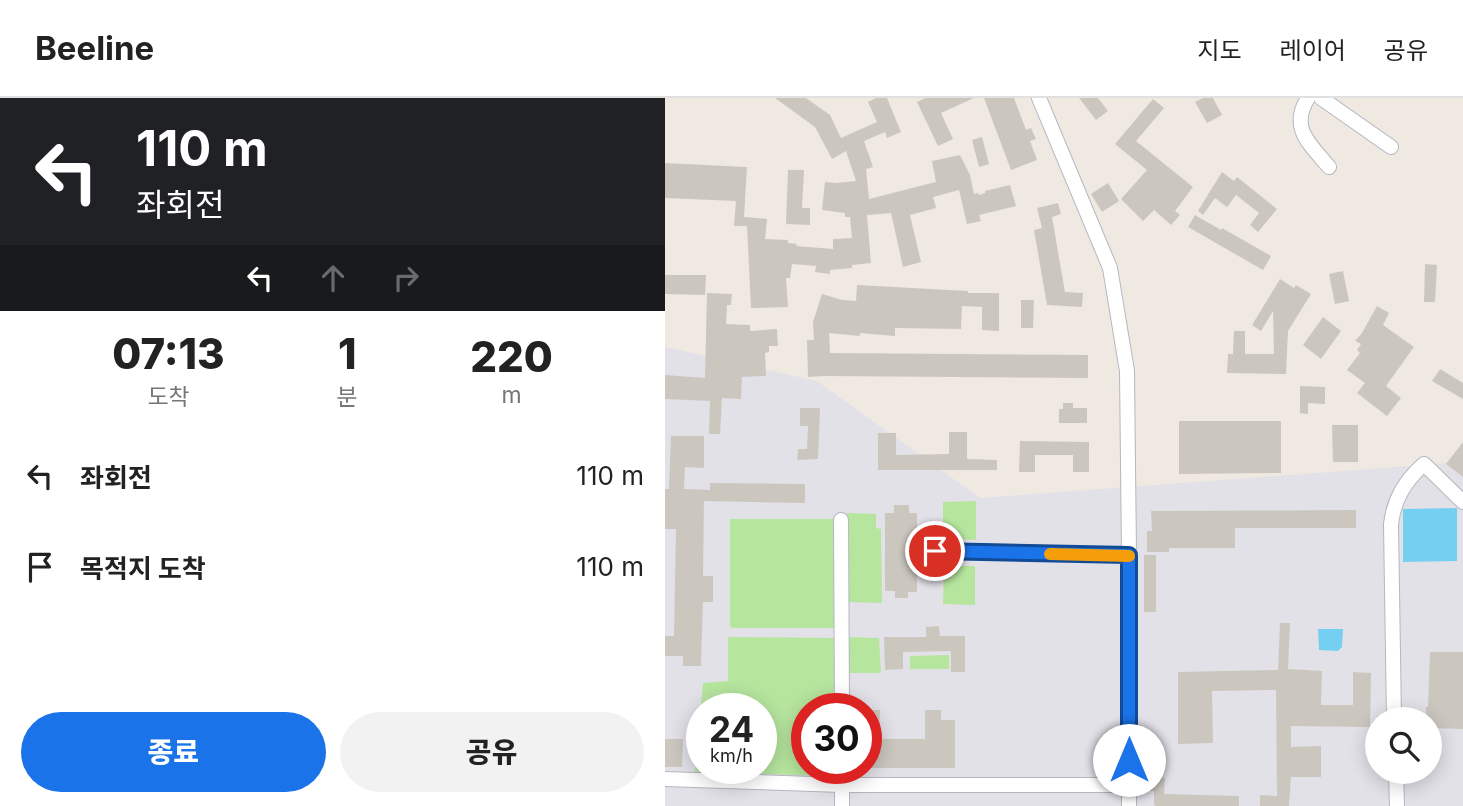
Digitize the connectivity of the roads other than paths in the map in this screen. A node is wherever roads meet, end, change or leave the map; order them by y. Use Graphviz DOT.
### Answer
graph roads {
  1 [pos="1039,98"];
  2 [pos="1308,98"];
  3 [pos="1321,98"];
  4 [pos="1391,147"];
  5 [pos="1329,167"];
  6 [pos="1463,502"];
  7 [pos="841,520"];
  8 [pos="935,551"];
  9 [pos="1129,555"];
  10 [pos="842,693"];
  11 [pos="1394,707"];
  12 [pos="665,779"];
  13 [pos="1396,784"];
  14 [pos="842,785"];
  15 [pos="1129,785"];
  16 [pos="842,806"];
  17 [pos="1129,806"];
  18 [pos="1397,806"];
  1 -- 9 [label="street"];
  2 -- 5 [label="street"];
  3 -- 4 [label="street"];
  6 -- 11 [label="street"];
  7 -- 10 [label="street"];
  8 -- 9 [label="street"];
  9 -- 15 [label="street"];
  12 -- 14 [label="street"];
  13 -- 18 [label="street"];
  14 -- 15 [label="street"];
  14 -- 16 [label="street"];
  15 -- 17 [label="street"];
}
